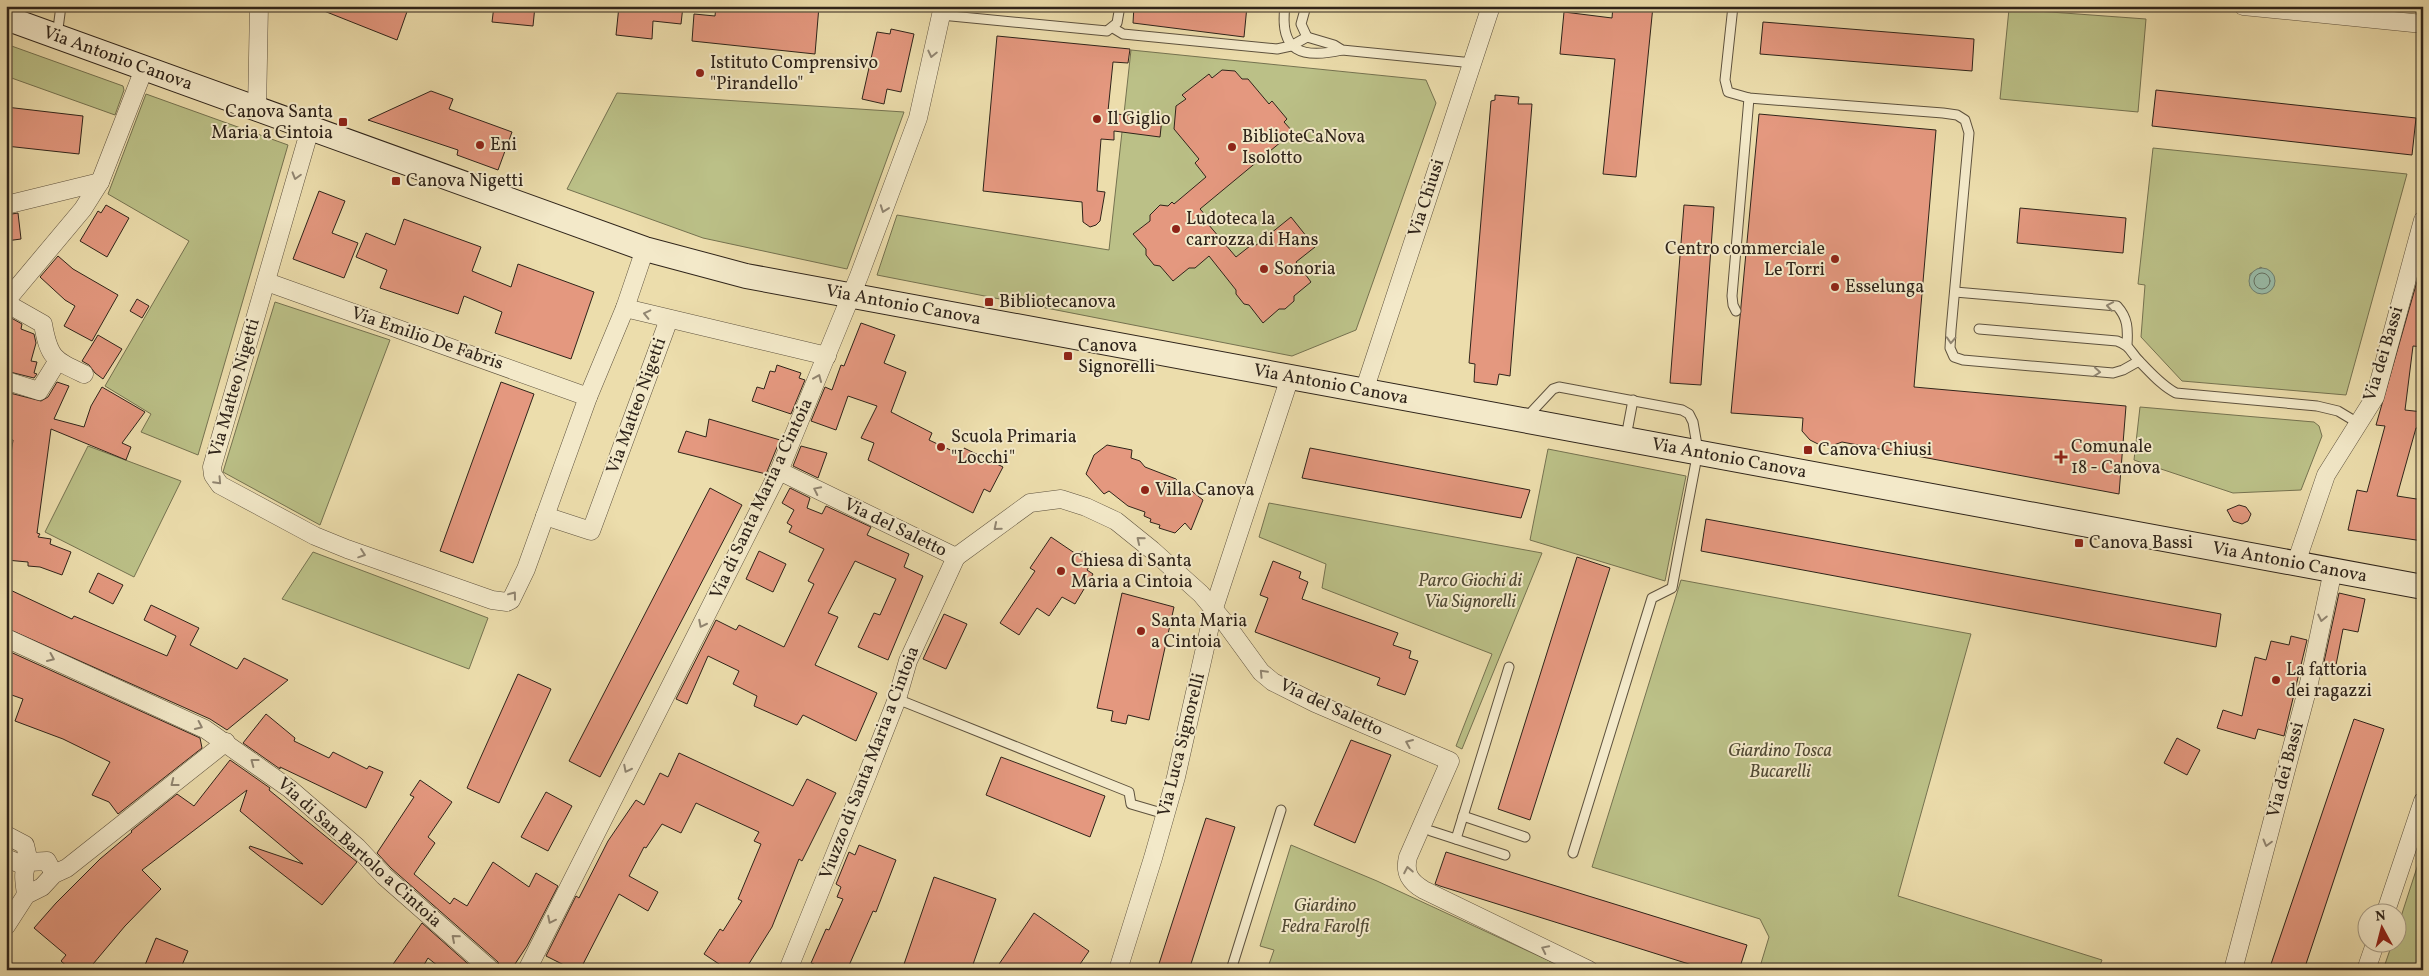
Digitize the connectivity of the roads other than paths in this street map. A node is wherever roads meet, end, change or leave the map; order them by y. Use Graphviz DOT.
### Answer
graph roads {
  1 [pos="61,6"];
  2 [pos="259,6"];
  3 [pos="1120,6"];
  4 [pos="1285,6"];
  5 [pos="1306,6"];
  6 [pos="1491,6"];
  7 [pos="1734,6"];
  8 [pos="2244,6"];
  9 [pos="942,10"];
  10 [pos="6,18"];
  11 [pos="2423,24"];
  12 [pos="1113,28"];
  13 [pos="57,36"];
  14 [pos="1307,37"];
  15 [pos="1291,46"];
  16 [pos="1342,50"];
  17 [pos="1473,63"];
  18 [pos="144,69"];
  19 [pos="1749,98"];
  20 [pos="257,110"];
  21 [pos="310,129"];
  22 [pos="100,182"];
  23 [pos="6,205"];
  24 [pos="2423,220"];
  25 [pos="645,249"];
  26 [pos="266,282"];
  27 [pos="1955,292"];
  28 [pos="852,295"];
  29 [pos="6,302"];
  30 [pos="625,308"];
  31 [pos="1736,311"];
  32 [pos="669,319"];
  33 [pos="1979,329"];
  34 [pos="2127,345"];
  35 [pos="827,356"];
  36 [pos="2138,361"];
  37 [pos="57,362"];
  38 [pos="84,374"];
  39 [pos="1290,377"];
  40 [pos="7,381"];
  41 [pos="1364,391"];
  42 [pos="588,397"];
  43 [pos="1633,400"];
  44 [pos="1524,420"];
  45 [pos="2358,423"];
  46 [pos="1626,438"];
  47 [pos="1698,451"];
  48 [pos="779,471"];
  49 [pos="545,516"];
  50 [pos="956,557"];
  51 [pos="2296,563"];
  52 [pos="2333,570"];
  53 [pos="2423,587"];
  54 [pos="1214,608"];
  55 [pos="6,638"];
  56 [pos="1509,667"];
  57 [pos="897,699"];
  58 [pos="226,742"];
  59 [pos="2423,801"];
  60 [pos="1281,810"];
  61 [pos="1166,814"];
  62 [pos="1463,816"];
  63 [pos="1431,831"];
  64 [pos="6,835"];
  65 [pos="1526,837"];
  66 [pos="1456,839"];
  67 [pos="1573,853"];
  68 [pos="1505,855"];
  69 [pos="6,858"];
  70 [pos="27,864"];
  71 [pos="54,874"];
  72 [pos="26,895"];
  73 [pos="2388,904"];
  74 [pos="6,926"];
  75 [pos="2371,954"];
  76 [pos="491,970"];
  77 [pos="526,970"];
  78 [pos="788,970"];
  79 [pos="1118,970"];
  80 [pos="1231,970"];
  81 [pos="1589,970"];
  82 [pos="2233,970"];
  83 [pos="2366,970"];
  1 -- 13 [label="lane"];
  2 -- 20 [label="street"];
  3 -- 12 [label="lane"];
  4 -- 15 [label="lane"];
  5 -- 14 [label="lane"];
  6 -- 17 [label="street, Via Chiusi"];
  7 -- 19 [label="lane"];
  8 -- 11 [label="street"];
  9 -- 12 [label="lane"];
  9 -- 28 [label="street, Via di Santa Maria a Cintoia, one-way"];
  10 -- 13 [label="street, Via Antonio Canova"];
  12 -- 15 [label="lane"];
  13 -- 18 [label="street, Via Antonio Canova"];
  14 -- 15 [label="lane"];
  14 -- 16 [label="lane"];
  15 -- 16 [label="lane"];
  16 -- 17 [label="lane"];
  17 -- 41 [label="street, Via Chiusi"];
  18 -- 20 [label="street, Via Antonio Canova"];
  18 -- 22 [label="street"];
  19 -- 27 [label="lane"];
  19 -- 31 [label="lane"];
  20 -- 21 [label="street, Via Antonio Canova"];
  21 -- 25 [label="street, Via Antonio Canova"];
  21 -- 26 [label="street, Via Matteo Nigetti, one-way"];
  22 -- 23 [label="street"];
  22 -- 29 [label="street"];
  24 -- 45 [label="street, Via dei Bassi"];
  25 -- 28 [label="street, Via Antonio Canova"];
  25 -- 30 [label="street, Via Matteo Nigetti"];
  26 -- 42 [label="street, Via Emilio De Fabris"];
  26 -- 49 [label="street, Via Matteo Nigetti, one-way"];
  34 -- 27 [label="lane, one-way"];
  27 -- 36 [label="lane, one-way"];
  28 -- 35 [label="street, Via di Santa Maria a Cintoia"];
  28 -- 39 [label="street, Via Antonio Canova"];
  29 -- 37 [label="street"];
  32 -- 30 [label="street, Via Matteo Nigetti, one-way"];
  30 -- 42 [label="street, Via Matteo Nigetti"];
  32 -- 35 [label="street, Via Matteo Nigetti"];
  32 -- 49 [label="street, Via Matteo Nigetti"];
  33 -- 34 [label="lane"];
  34 -- 36 [label="lane"];
  48 -- 35 [label="street, Via di Santa Maria a Cintoia, one-way"];
  36 -- 45 [label="lane"];
  37 -- 38 [label="street"];
  37 -- 40 [label="street"];
  39 -- 41 [label="street, Via Antonio Canova"];
  39 -- 54 [label="street, Via Luca Signorelli"];
  41 -- 44 [label="street, Via Antonio Canova"];
  42 -- 49 [label="street, Via Matteo Nigetti"];
  43 -- 44 [label="lane"];
  43 -- 46 [label="lane"];
  43 -- 47 [label="lane"];
  44 -- 46 [label="street, Via Antonio Canova"];
  45 -- 51 [label="street, Via dei Bassi"];
  46 -- 47 [label="street, Via Antonio Canova"];
  47 -- 51 [label="street, Via Antonio Canova"];
  47 -- 67 [label="lane"];
  50 -- 48 [label="street, Via del Saletto, one-way"];
  48 -- 77 [label="street, Via di Santa Maria a Cintoia, one-way"];
  54 -- 50 [label="street, Via del Saletto, one-way"];
  50 -- 57 [label="street, Viuzzo di Santa Maria a Cintoia"];
  51 -- 52 [label="street, Via Antonio Canova"];
  52 -- 53 [label="street, Via Antonio Canova"];
  52 -- 82 [label="street, Via dei Bassi, one-way"];
  54 -- 61 [label="street, Via Luca Signorelli"];
  81 -- 54 [label="street, Via del Saletto, one-way"];
  55 -- 58 [label="street, Via di San Bartolo a Cintoia, one-way"];
  56 -- 62 [label="lane"];
  57 -- 61 [label="lane"];
  57 -- 78 [label="street, Viuzzo di Santa Maria a Cintoia"];
  58 -- 71 [label="street, one-way"];
  76 -- 58 [label="street, Via di San Bartolo a Cintoia, one-way"];
  59 -- 73 [label="street"];
  60 -- 80 [label="lane"];
  61 -- 79 [label="street, Via Luca Signorelli"];
  62 -- 65 [label="lane"];
  62 -- 66 [label="lane"];
  63 -- 66 [label="lane"];
  64 -- 70 [label="street"];
  66 -- 68 [label="lane"];
  69 -- 70 [label="street"];
  70 -- 71 [label="street"];
  70 -- 72 [label="street"];
  71 -- 72 [label="street"];
  72 -- 74 [label="street"];
  75 -- 83 [label="street"];
}
